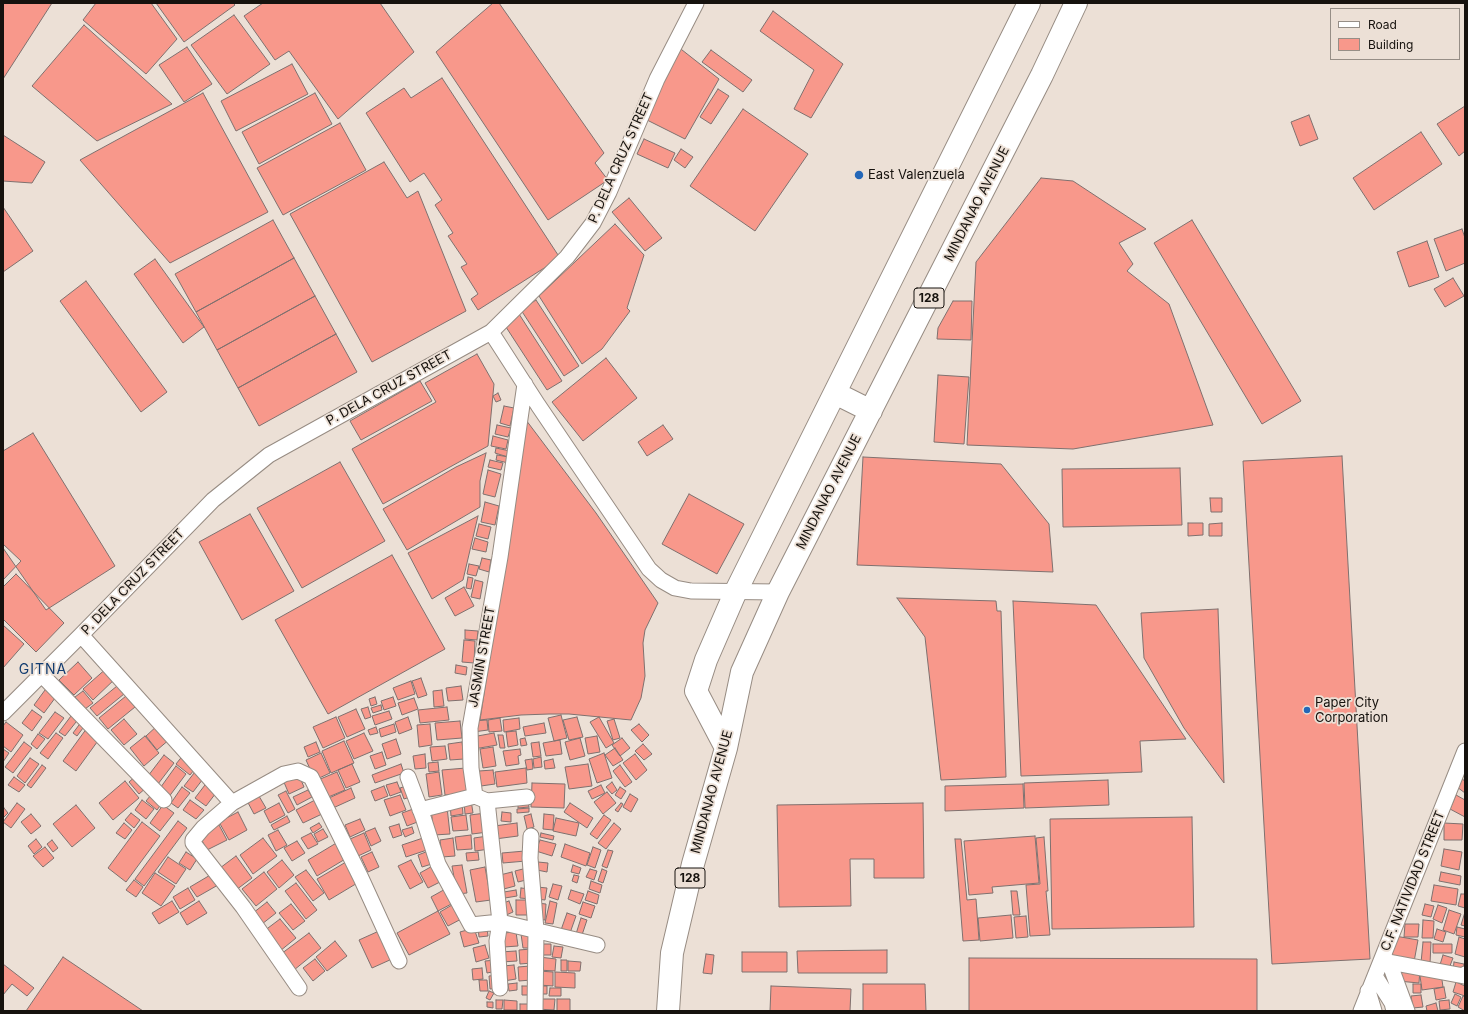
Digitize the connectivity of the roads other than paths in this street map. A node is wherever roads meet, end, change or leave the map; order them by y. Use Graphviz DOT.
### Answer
graph roads {
  1 [pos="696,3"];
  2 [pos="1030,3"];
  3 [pos="1076,3"];
  4 [pos="491,332"];
  5 [pos="525,384"];
  6 [pos="836,393"];
  7 [pos="871,411"];
  8 [pos="736,591"];
  9 [pos="778,592"];
  10 [pos="81,636"];
  11 [pos="41,674"];
  12 [pos="3,713"];
  13 [pos="726,748"];
  14 [pos="1465,751"];
  15 [pos="408,777"];
  16 [pos="527,797"];
  17 [pos="481,798"];
  18 [pos="164,800"];
  19 [pos="232,803"];
  20 [pos="420,810"];
  21 [pos="531,836"];
  22 [pos="500,922"];
  23 [pos="536,930"];
  24 [pos="597,945"];
  25 [pos="1386,960"];
  26 [pos="399,961"];
  27 [pos="1465,974"];
  28 [pos="1375,976"];
  29 [pos="299,988"];
  30 [pos="500,988"];
  31 [pos="1368,991"];
  32 [pos="535,1011"];
  33 [pos="668,1011"];
  34 [pos="1361,1011"];
  35 [pos="1374,1011"];
  36 [pos="1394,1011"];
  37 [pos="1407,1011"];
  1 -- 4 [label="street, P. DELA CRUZ STREET"];
  2 -- 6 [label="main road"];
  3 -- 7 [label="main road, MINDANAO AVENUE / 128"];
  4 -- 5 [label="street"];
  4 -- 10 [label="street, P. DELA CRUZ STREET"];
  5 -- 8 [label="street"];
  5 -- 17 [label="street, JASMIN STREET"];
  6 -- 7 [label="main road"];
  6 -- 8 [label="main road"];
  7 -- 9 [label="main road, MINDANAO AVENUE / 128"];
  8 -- 9 [label="street"];
  8 -- 13 [label="main road"];
  9 -- 13 [label="main road, MINDANAO AVENUE / 128"];
  10 -- 11 [label="street, P. DELA CRUZ STREET"];
  10 -- 19 [label="street"];
  11 -- 12 [label="street, P. DELA CRUZ STREET"];
  11 -- 18 [label="street"];
  13 -- 33 [label="main road, MINDANAO AVENUE / 128"];
  14 -- 25 [label="street, C.F. NATIVIDAD STREET"];
  15 -- 20 [label="street"];
  16 -- 17 [label="street"];
  17 -- 20 [label="street"];
  17 -- 22 [label="street, JASMIN STREET"];
  19 -- 26 [label="street"];
  19 -- 29 [label="street"];
  20 -- 22 [label="street"];
  21 -- 23 [label="street"];
  22 -- 23 [label="street"];
  22 -- 30 [label="street, JASMIN STREET"];
  23 -- 24 [label="street"];
  23 -- 32 [label="street"];
  25 -- 27 [label="street"];
  25 -- 28 [label="street, C.F. NATIVIDAD STREET"];
  25 -- 37 [label="street"];
  28 -- 31 [label="street, C.F. NATIVIDAD STREET"];
  28 -- 36 [label="street"];
  31 -- 34 [label="street, C.F. NATIVIDAD STREET"];
  31 -- 35 [label="street"];
}
